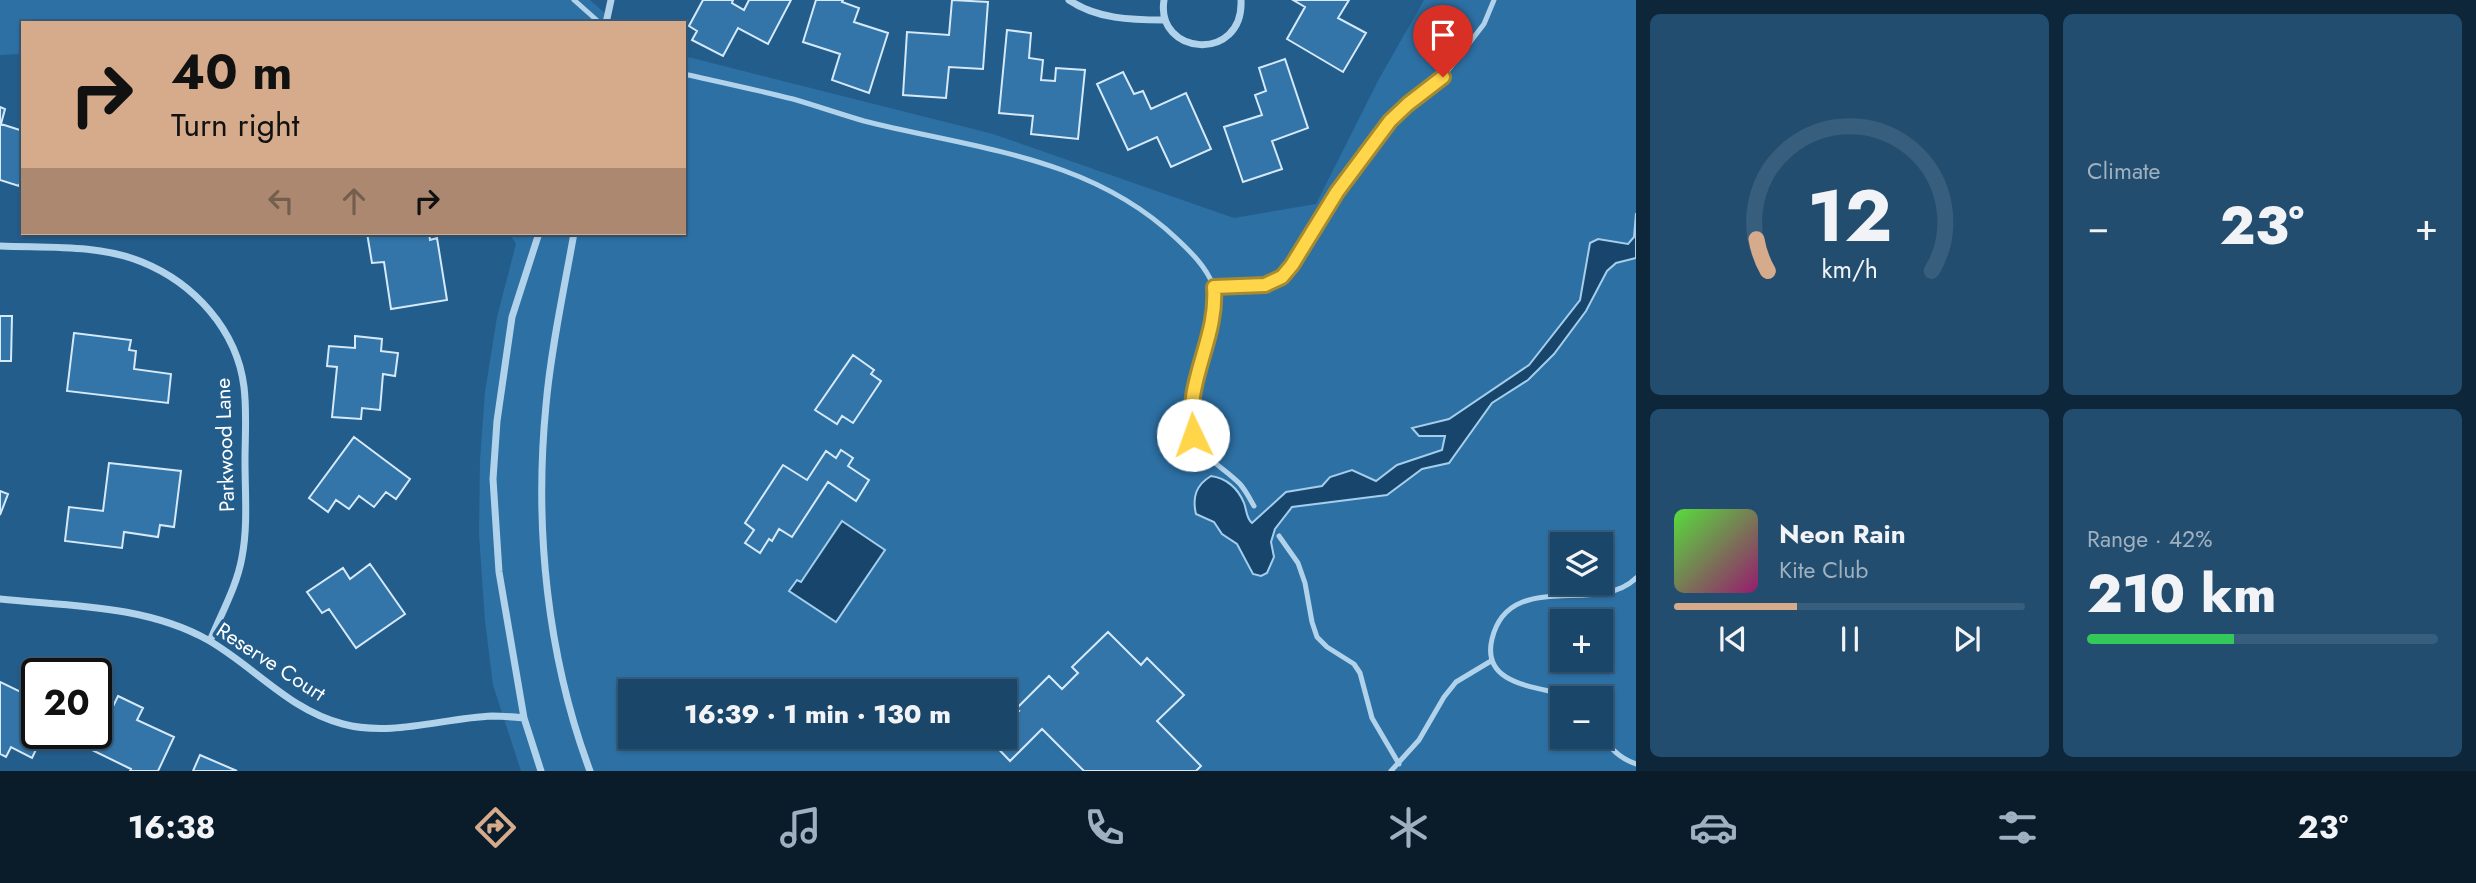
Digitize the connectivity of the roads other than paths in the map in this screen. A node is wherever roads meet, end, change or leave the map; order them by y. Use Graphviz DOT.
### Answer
graph roads {
  1 [pos="574,0"];
  2 [pos="611,0"];
  3 [pos="1069,0"];
  4 [pos="1164,0"];
  5 [pos="1241,0"];
  6 [pos="1494,0"];
  7 [pos="1164,20"];
  8 [pos="598,21"];
  9 [pos="606,21"];
  10 [pos="686,74"];
  11 [pos="538,235"];
  12 [pos="574,235"];
  13 [pos="0,246"];
  14 [pos="1214,287"];
  15 [pos="1254,506"];
  16 [pos="1279,536"];
  17 [pos="1636,578"];
  18 [pos="0,599"];
  19 [pos="210,641"];
  20 [pos="1491,661"];
  21 [pos="1550,692"];
  22 [pos="524,718"];
  23 [pos="1611,749"];
  24 [pos="1399,764"];
  25 [pos="1636,764"];
  26 [pos="541,771"];
  27 [pos="590,771"];
  28 [pos="1391,771"];
  1 -- 8 [label="lane"];
  2 -- 9 [label="street"];
  3 -- 7 [label="street"];
  4 -- 7 [label="street"];
  5 -- 7 [label="street"];
  6 -- 14 [label="lane"];
  10 -- 14 [label="lane"];
  11 -- 22 [label="street"];
  12 -- 27 [label="street"];
  13 -- 19 [label="street, Parkwood Lane"];
  14 -- 15 [label="lane"];
  16 -- 24 [label="lane"];
  17 -- 20 [label="lane"];
  18 -- 19 [label="street, Reserve Court"];
  19 -- 22 [label="street, Reserve Court"];
  20 -- 21 [label="lane"];
  20 -- 24 [label="lane"];
  22 -- 26 [label="street"];
  23 -- 25 [label="lane"];
  24 -- 28 [label="lane"];
}
